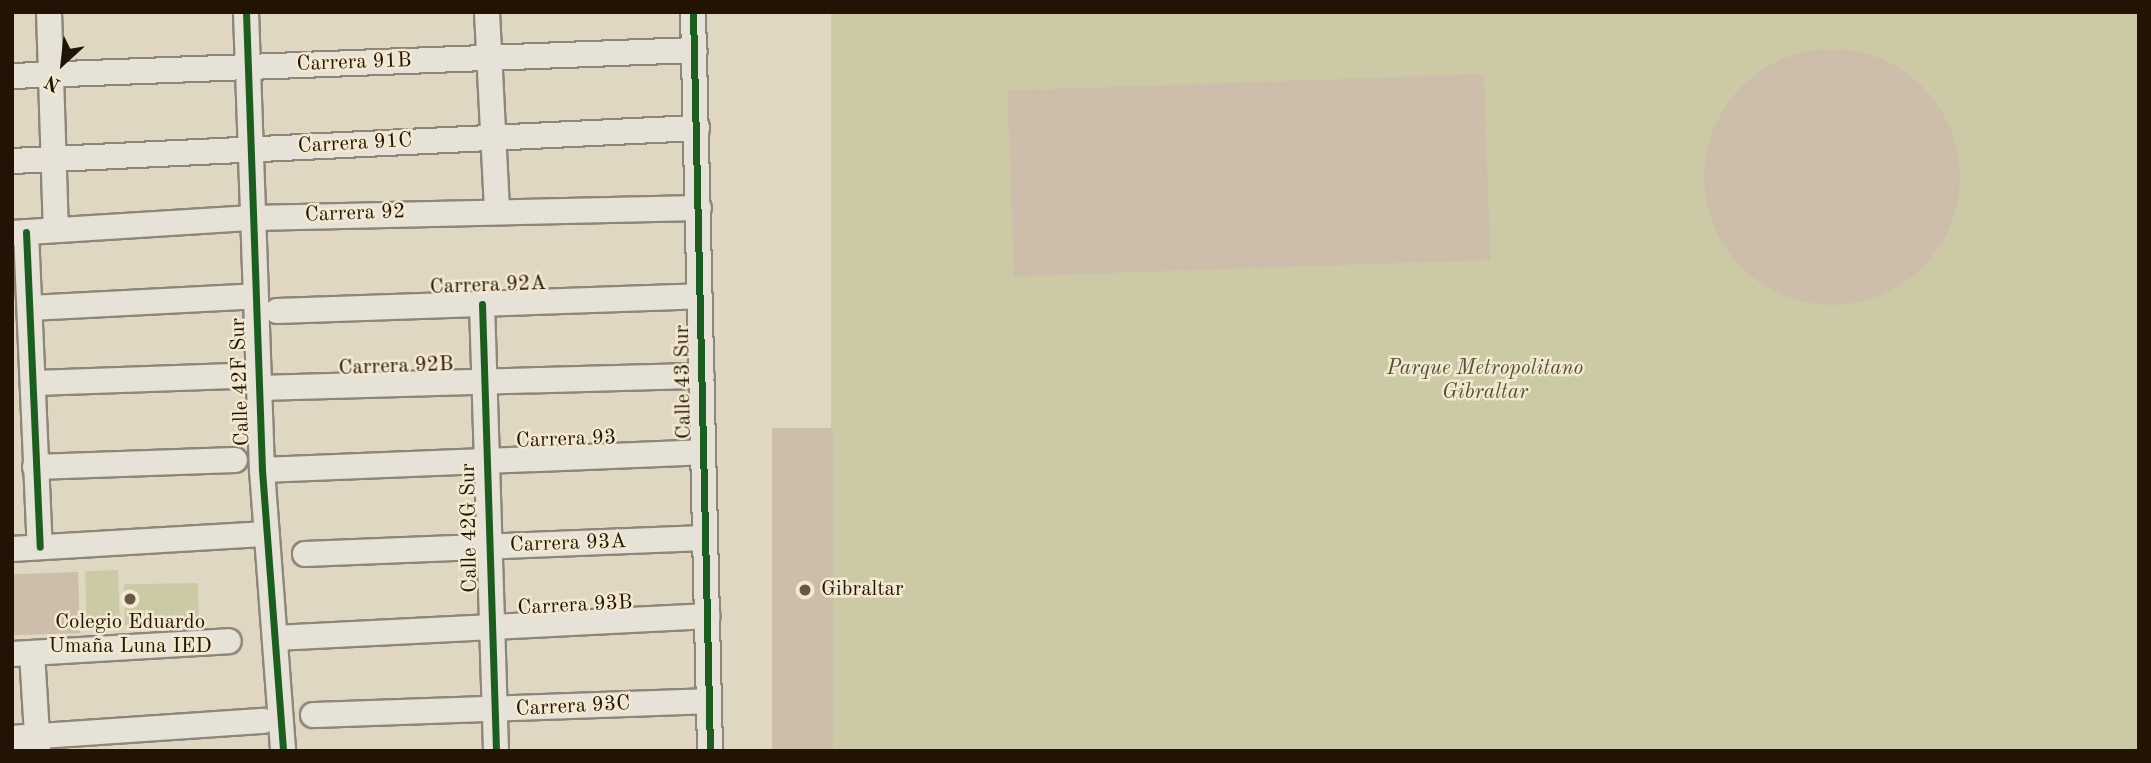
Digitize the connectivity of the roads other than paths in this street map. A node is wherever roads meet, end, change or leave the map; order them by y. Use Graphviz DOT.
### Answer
graph roads {
  1 [pos="49,12"];
  2 [pos="246,12"];
  3 [pos="487,12"];
  4 [pos="693,12"];
  5 [pos="695,50"];
  6 [pos="489,58"];
  7 [pos="248,67"];
  8 [pos="51,75"];
  9 [pos="12,76"];
  10 [pos="697,128"];
  11 [pos="494,138"];
  12 [pos="251,149"];
  13 [pos="54,159"];
  14 [pos="12,160"];
  15 [pos="699,208"];
  16 [pos="497,209"];
  17 [pos="253,218"];
  18 [pos="56,230"];
  19 [pos="19,232"];
  20 [pos="256,296"];
  21 [pos="700,296"];
  22 [pos="482,304"];
  23 [pos="30,309"];
  24 [pos="277,311"];
  25 [pos="234,376"];
  26 [pos="702,376"];
  27 [pos="484,382"];
  28 [pos="35,383"];
  29 [pos="259,388"];
  30 [pos="703,452"];
  31 [pos="234,460"];
  32 [pos="486,461"];
  33 [pos="35,467"];
  34 [pos="262,470"];
  35 [pos="267,534"];
  36 [pos="705,538"];
  37 [pos="40,547"];
  38 [pos="488,547"];
  39 [pos="12,549"];
  40 [pos="305,554"];
  41 [pos="707,616"];
  42 [pos="489,627"];
  43 [pos="277,638"];
  44 [pos="229,641"];
  45 [pos="22,654"];
  46 [pos="708,701"];
  47 [pos="495,711"];
  48 [pos="313,715"];
  49 [pos="264,720"];
  50 [pos="12,738"];
  51 [pos="38,743"];
  52 [pos="283,751"];
  53 [pos="496,751"];
  54 [pos="710,751"];
  1 -- 8 [label="street"];
  2 -- 7 [label="street, Calle 42F Sur"];
  3 -- 6 [label="street"];
  4 -- 5 [label="street, Calle 43 Sur"];
  5 -- 6 [label="street, Carrera 91B"];
  5 -- 10 [label="street, Calle 43 Sur"];
  6 -- 7 [label="street, Carrera 91B"];
  6 -- 11 [label="street"];
  7 -- 8 [label="street, Carrera 91B"];
  7 -- 12 [label="street, Calle 42F Sur"];
  8 -- 9 [label="street, Carrera 91B"];
  8 -- 13 [label="street"];
  10 -- 11 [label="street, Carrera 91C"];
  10 -- 15 [label="street, Calle 43 Sur"];
  11 -- 12 [label="street, Carrera 91C"];
  11 -- 16 [label="street"];
  12 -- 13 [label="street, Carrera 91C"];
  12 -- 17 [label="street, Calle 42F Sur"];
  13 -- 14 [label="street, Carrera 91C"];
  13 -- 18 [label="street"];
  15 -- 16 [label="street, Carrera 92"];
  15 -- 21 [label="street, Calle 43 Sur"];
  16 -- 17 [label="street, Carrera 92"];
  17 -- 18 [label="street, Carrera 92"];
  17 -- 20 [label="street, Calle 42F Sur"];
  18 -- 19 [label="street, Carrera 92"];
  19 -- 23 [label="street"];
  20 -- 23 [label="street"];
  20 -- 29 [label="street, Calle 42F Sur"];
  21 -- 22 [label="street, Carrera 92A"];
  21 -- 26 [label="street, Calle 43 Sur"];
  22 -- 24 [label="street, Carrera 92A"];
  22 -- 27 [label="street, Calle 42G Sur"];
  23 -- 28 [label="street"];
  25 -- 28 [label="street"];
  26 -- 27 [label="street, Carrera 92B"];
  26 -- 30 [label="street, Calle 43 Sur"];
  27 -- 29 [label="street, Carrera 92B"];
  27 -- 32 [label="street, Calle 42G Sur"];
  28 -- 33 [label="street"];
  29 -- 34 [label="street, Calle 42F Sur"];
  30 -- 32 [label="street, Carrera 93"];
  30 -- 36 [label="street, Calle 43 Sur"];
  31 -- 33 [label="street"];
  32 -- 34 [label="street, Carrera 93"];
  32 -- 38 [label="street, Calle 42G Sur"];
  33 -- 37 [label="street"];
  34 -- 35 [label="street, Calle 42F Sur"];
  35 -- 37 [label="street"];
  35 -- 43 [label="street, Calle 42F Sur"];
  36 -- 38 [label="street, Carrera 93A"];
  36 -- 41 [label="street, Calle 43 Sur"];
  37 -- 39 [label="street"];
  38 -- 40 [label="street, Carrera 93A"];
  38 -- 42 [label="street, Calle 42G Sur"];
  41 -- 42 [label="street, Carrera 93B"];
  41 -- 46 [label="street, Calle 43 Sur"];
  42 -- 43 [label="street, Carrera 93B"];
  42 -- 47 [label="street, Calle 42G Sur"];
  43 -- 52 [label="street, Calle 42F Sur"];
  44 -- 45 [label="street"];
  45 -- 51 [label="street"];
  46 -- 47 [label="street, Carrera 93C"];
  46 -- 54 [label="street, Calle 43 Sur"];
  47 -- 48 [label="street, Carrera 93C"];
  47 -- 53 [label="street, Calle 42G Sur"];
  49 -- 51 [label="street"];
  50 -- 51 [label="street"];
}
